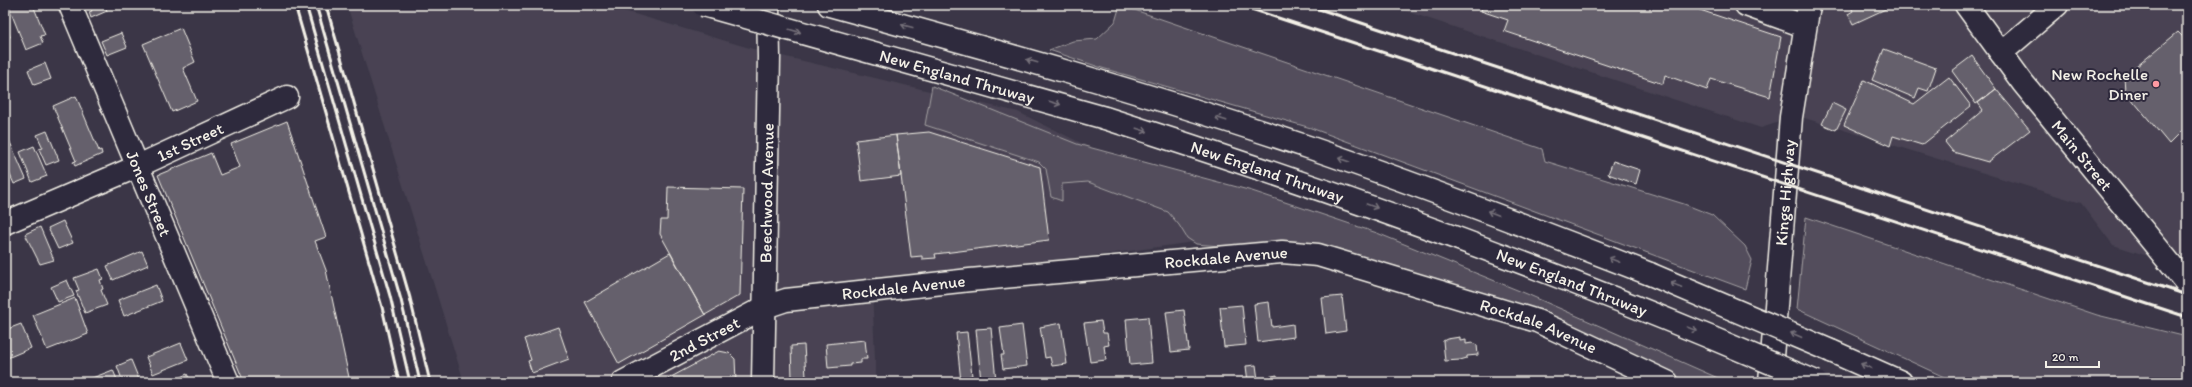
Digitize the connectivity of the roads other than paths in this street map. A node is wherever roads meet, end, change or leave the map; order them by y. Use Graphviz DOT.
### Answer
graph roads {
  1 [pos="70,5"];
  2 [pos="703,5"];
  3 [pos="768,5"];
  4 [pos="829,5"];
  5 [pos="1746,5"];
  6 [pos="1966,5"];
  7 [pos="2057,5"];
  8 [pos="1806,15"];
  9 [pos="2000,53"];
  10 [pos="287,97"];
  11 [pos="136,167"];
  12 [pos="5,223"];
  13 [pos="2187,284"];
  14 [pos="765,307"];
  15 [pos="1712,338"];
  16 [pos="228,382"];
  17 [pos="623,382"];
  18 [pos="763,382"];
  19 [pos="1667,382"];
  20 [pos="1770,382"];
  21 [pos="1788,382"];
  22 [pos="1816,382"];
  23 [pos="1901,382"];
  1 -- 11 [label="main road, Jones Street"];
  2 -- 15 [label="main road, New England Thruway, one-way, bridge"];
  3 -- 14 [label="main road, Beechwood Avenue"];
  23 -- 4 [label="main road, New England Thruway, one-way, bridge"];
  5 -- 8 [label="main road"];
  6 -- 9 [label="main road, Main Street"];
  7 -- 9 [label="main road"];
  8 -- 20 [label="main road, Kings Highway"];
  9 -- 13 [label="main road, Main Street"];
  10 -- 11 [label="main road, 1st Street"];
  11 -- 12 [label="main road, 1st Street"];
  11 -- 16 [label="main road, Jones Street"];
  14 -- 17 [label="main road, 2nd Street"];
  14 -- 18 [label="main road, Beechwood Avenue"];
  14 -- 19 [label="main road, Rockdale Avenue"];
  15 -- 21 [label="main road, bridge"];
  15 -- 22 [label="main road, New England Thruway, bridge"];
}
